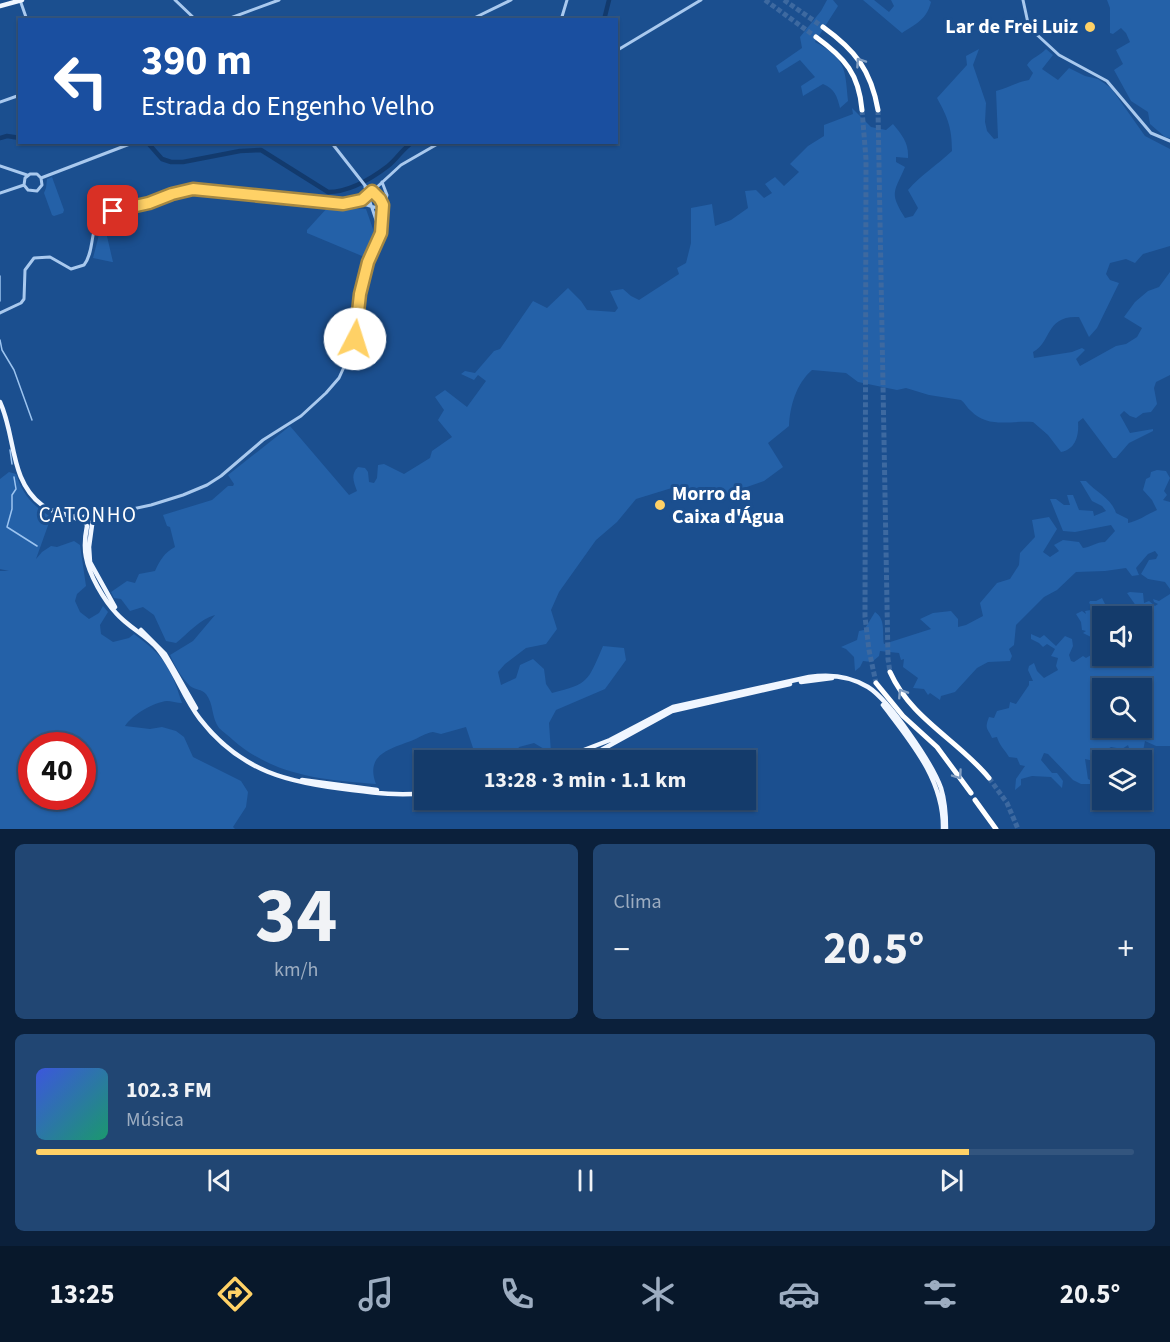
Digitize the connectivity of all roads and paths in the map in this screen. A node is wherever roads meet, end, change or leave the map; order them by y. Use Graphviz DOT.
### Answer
graph roads {
  1 [pos="21,0"];
  2 [pos="175,0"];
  3 [pos="279,0"];
  4 [pos="511,0"];
  5 [pos="567,0"];
  6 [pos="701,0"];
  7 [pos="1023,0"];
  8 [pos="0,6"];
  9 [pos="26,18"];
  10 [pos="194,18"];
  11 [pos="230,18"];
  12 [pos="474,18"];
  13 [pos="562,18"];
  14 [pos="823,27"];
  15 [pos="816,37"];
  16 [pos="618,50"];
  17 [pos="18,96"];
  18 [pos="0,102"];
  19 [pos="862,110"];
  20 [pos="878,110"];
  21 [pos="1170,141"];
  22 [pos="130,144"];
  23 [pos="333,144"];
  24 [pos="438,144"];
  25 [pos="0,166"];
  26 [pos="26,177"];
  27 [pos="41,178"];
  28 [pos="382,182"];
  29 [pos="24,185"];
  30 [pos="364,186"];
  31 [pos="372,191"];
  32 [pos="0,193"];
  33 [pos="367,197"];
  34 [pos="356,202"];
  35 [pos="343,204"];
  36 [pos="370,206"];
  37 [pos="383,209"];
  38 [pos="378,243"];
  39 [pos="0,313"];
  40 [pos="0,402"];
  41 [pos="107,514"];
  42 [pos="98,515"];
  43 [pos="88,521"];
  44 [pos="890,672"];
  45 [pos="876,683"];
  46 [pos="586,750"];
  47 [pos="603,750"];
  48 [pos="989,778"];
  49 [pos="937,785"];
  50 [pos="414,791"];
  51 [pos="970,793"];
  52 [pos="975,800"];
  53 [pos="995,828"];
  54 [pos="945,829"];
  1 -- 8 [label="main road"];
  1 -- 9 [label="street"];
  2 -- 10 [label="street"];
  3 -- 11 [label="street"];
  4 -- 12 [label="street"];
  5 -- 13 [label="street"];
  6 -- 16 [label="street"];
  7 -- 21 [label="street"];
  20 -- 14 [label="highway, one-way"];
  15 -- 19 [label="highway"];
  17 -- 18 [label="street"];
  22 -- 27 [label="street"];
  23 -- 30 [label="street"];
  24 -- 28 [label="street"];
  25 -- 26 [label="street"];
  26 -- 27 [label="street"];
  26 -- 29 [label="street"];
  27 -- 29 [label="street"];
  28 -- 31 [label="street"];
  28 -- 37 [label="street"];
  29 -- 32 [label="street"];
  30 -- 31 [label="street"];
  30 -- 33 [label="street"];
  30 -- 34 [label="street"];
  31 -- 33 [label="street"];
  31 -- 37 [label="street"];
  33 -- 34 [label="street"];
  33 -- 36 [label="street"];
  34 -- 35 [label="street"];
  35 -- 36 [label="street"];
  35 -- 39 [label="street"];
  36 -- 37 [label="street"];
  36 -- 38 [label="street"];
  37 -- 38 [label="street"];
  38 -- 41 [label="street"];
  40 -- 43 [label="main road"];
  41 -- 42 [label="street"];
  41 -- 43 [label="street"];
  42 -- 43 [label="main road"];
  43 -- 50 [label="main road"];
  48 -- 44 [label="highway, one-way"];
  45 -- 51 [label="highway, one-way"];
  46 -- 49 [label="main road"];
  47 -- 49 [label="main road"];
  49 -- 54 [label="main road"];
  52 -- 53 [label="highway"];
}
